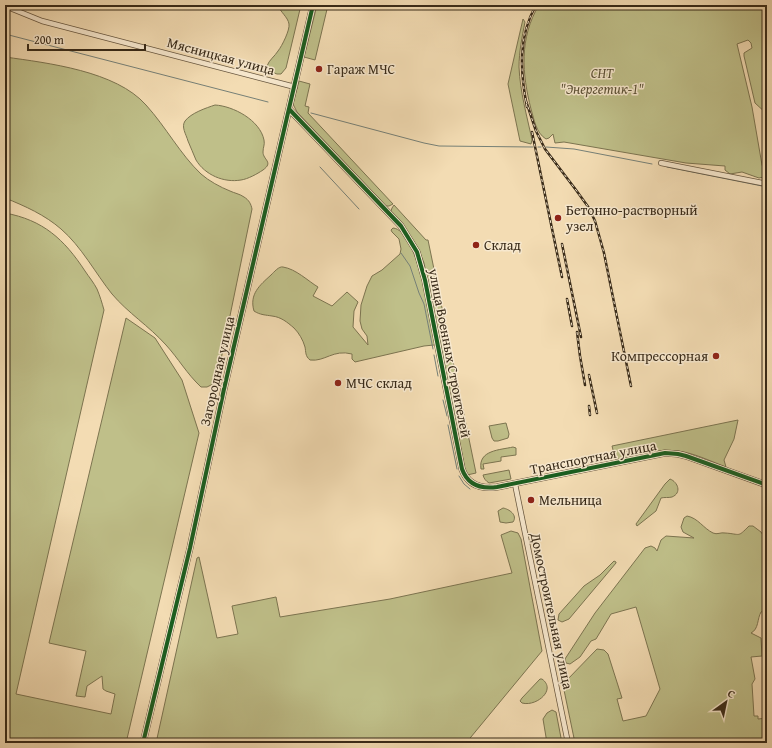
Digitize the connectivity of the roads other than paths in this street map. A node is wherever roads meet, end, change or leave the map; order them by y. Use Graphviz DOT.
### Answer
graph roads {
  1 [pos="313,5"];
  2 [pos="5,6"];
  3 [pos="295,87"];
  4 [pos="289,109"];
  5 [pos="661,163"];
  6 [pos="767,184"];
  7 [pos="515,484"];
  8 [pos="767,485"];
  9 [pos="143,743"];
  10 [pos="568,743"];
  1 -- 3 [label="street, Загородная улица"];
  2 -- 3 [label="street, Мясницкая улица"];
  3 -- 4 [label="street, Загородная улица"];
  4 -- 7 [label="street, улица Военных Строителей"];
  4 -- 9 [label="street, Загородная улица"];
  5 -- 6 [label="street"];
  7 -- 8 [label="street, Транспортная улица"];
  7 -- 10 [label="street, Домостроительная улица"];
}
